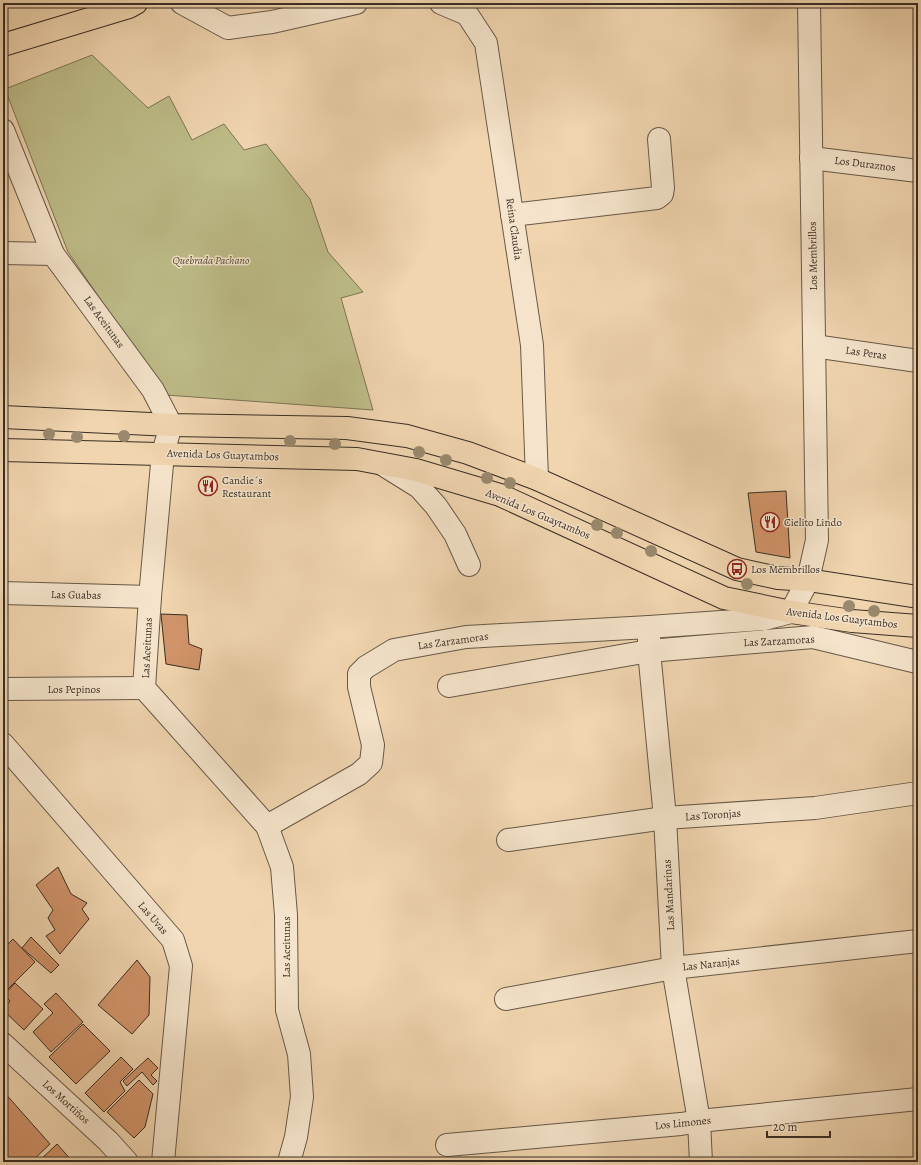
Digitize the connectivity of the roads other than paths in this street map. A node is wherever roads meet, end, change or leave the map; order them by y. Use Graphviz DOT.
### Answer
graph roads {
  1 [pos="136,3"];
  2 [pos="182,3"];
  3 [pos="356,3"];
  4 [pos="441,3"];
  5 [pos="809,3"];
  6 [pos="3,45"];
  7 [pos="3,130"];
  8 [pos="659,139"];
  9 [pos="811,158"];
  10 [pos="918,171"];
  11 [pos="512,215"];
  12 [pos="3,254"];
  13 [pos="53,254"];
  14 [pos="814,346"];
  15 [pos="918,360"];
  16 [pos="3,417"];
  17 [pos="171,425"];
  18 [pos="3,450"];
  19 [pos="163,453"];
  20 [pos="382,464"];
  21 [pos="537,479"];
  22 [pos="469,565"];
  23 [pos="808,580"];
  24 [pos="3,593"];
  25 [pos="150,597"];
  26 [pos="918,597"];
  27 [pos="791,612"];
  28 [pos="918,626"];
  29 [pos="648,627"];
  30 [pos="649,651"];
  31 [pos="917,662"];
  32 [pos="449,686"];
  33 [pos="144,688"];
  34 [pos="3,689"];
  35 [pos="3,744"];
  36 [pos="918,793"];
  37 [pos="665,818"];
  38 [pos="267,826"];
  39 [pos="508,840"];
  40 [pos="918,941"];
  41 [pos="673,968"];
  42 [pos="506,999"];
  43 [pos="3,1044"];
  44 [pos="918,1099"];
  45 [pos="699,1121"];
  46 [pos="447,1145"];
  47 [pos="128,1162"];
  48 [pos="163,1162"];
  49 [pos="289,1162"];
  50 [pos="701,1162"];
  1 -- 6 [label="main road"];
  2 -- 3 [label="street"];
  4 -- 11 [label="street, Reina Claudia"];
  5 -- 9 [label="street, Los Membrillos"];
  7 -- 13 [label="street, Las Aceitunas"];
  8 -- 11 [label="street"];
  9 -- 10 [label="street, Los Duraznos"];
  9 -- 14 [label="street, Los Membrillos"];
  11 -- 21 [label="street, Reina Claudia"];
  12 -- 13 [label="street"];
  13 -- 17 [label="street, Las Aceitunas"];
  14 -- 15 [label="street, Las Peras"];
  14 -- 23 [label="street, Los Membrillos"];
  16 -- 17 [label="main road"];
  17 -- 19 [label="street, Las Aceitunas"];
  17 -- 21 [label="main road"];
  18 -- 19 [label="main road, Avenida Los Guaytambos"];
  19 -- 20 [label="main road, Avenida Los Guaytambos"];
  19 -- 25 [label="street, Las Aceitunas"];
  20 -- 22 [label="street"];
  20 -- 27 [label="main road, Avenida Los Guaytambos"];
  21 -- 23 [label="main road"];
  23 -- 26 [label="main road"];
  23 -- 27 [label="street, Los Membrillos"];
  24 -- 25 [label="street, Las Guabas"];
  25 -- 33 [label="street, Las Aceitunas"];
  27 -- 28 [label="main road, Avenida Los Guaytambos"];
  27 -- 29 [label="street, Las Zarzamoras"];
  29 -- 30 [label="street, Las Mandarinas"];
  29 -- 38 [label="street, Las Zarzamoras"];
  30 -- 31 [label="street, Las Zarzamoras"];
  30 -- 32 [label="street, Las Zarzamoras"];
  30 -- 37 [label="street, Las Mandarinas"];
  33 -- 34 [label="street, Los Pepinos"];
  33 -- 38 [label="street, Las Aceitunas"];
  35 -- 48 [label="street, Las Uvas"];
  36 -- 37 [label="street, Las Toronjas"];
  37 -- 39 [label="street, Las Toronjas"];
  37 -- 41 [label="street, Las Mandarinas"];
  38 -- 49 [label="street, Las Aceitunas"];
  40 -- 41 [label="street, Las Naranjas"];
  41 -- 42 [label="street, Las Naranjas"];
  41 -- 45 [label="street, Las Mandarinas"];
  43 -- 47 [label="street, Los Mortiños"];
  44 -- 45 [label="street, Los Limones"];
  45 -- 46 [label="street, Los Limones"];
  45 -- 50 [label="street, Las Mandarinas"];
}
